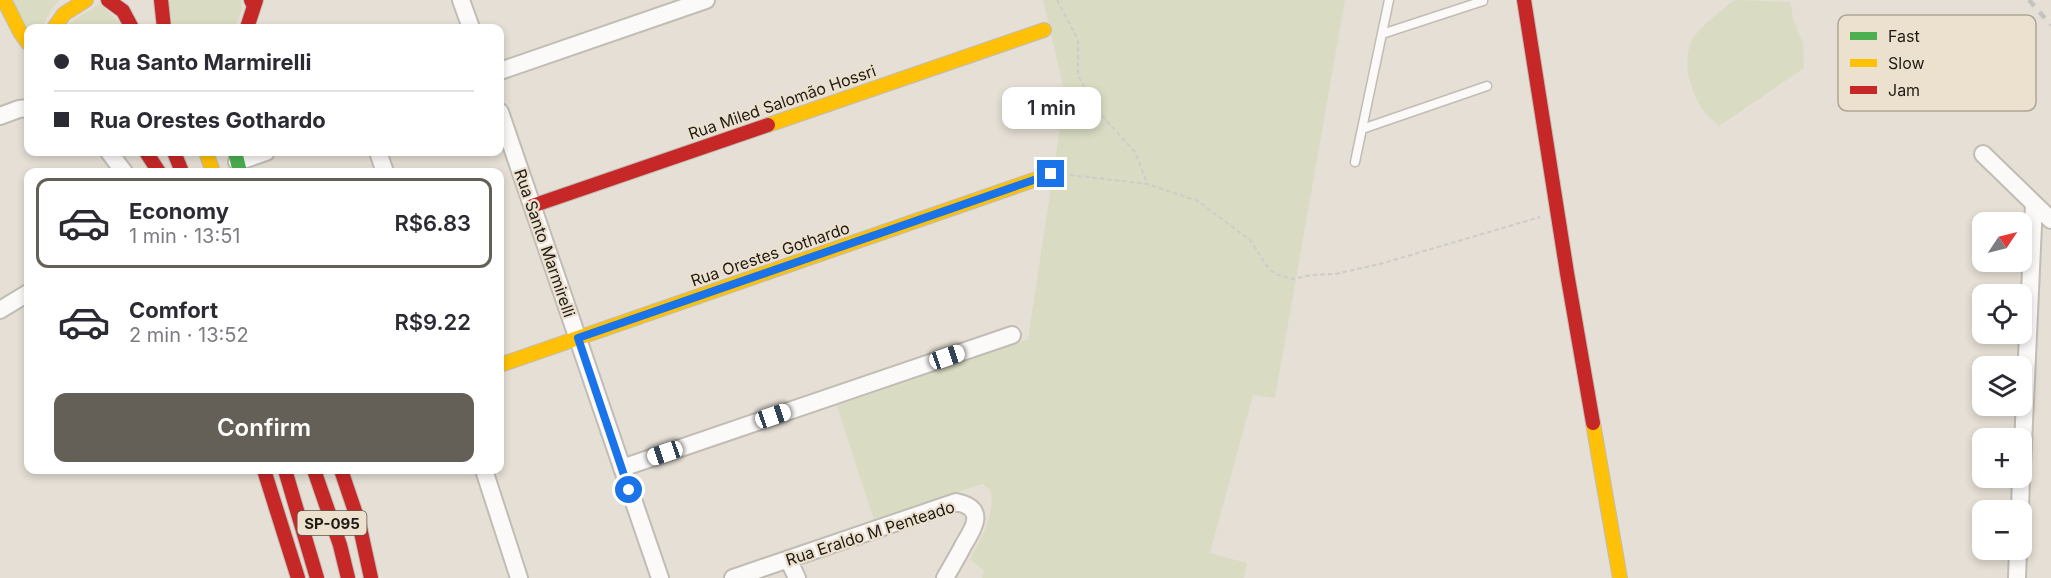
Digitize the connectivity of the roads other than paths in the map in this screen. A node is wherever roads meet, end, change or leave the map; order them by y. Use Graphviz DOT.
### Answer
graph roads {
  1 [pos="4,0"];
  2 [pos="86,0"];
  3 [pos="108,0"];
  4 [pos="161,0"];
  5 [pos="461,0"];
  6 [pos="706,0"];
  7 [pos="1389,0"];
  8 [pos="1524,0"];
  9 [pos="1483,1"];
  10 [pos="254,2"];
  11 [pos="57,24"];
  12 [pos="131,24"];
  13 [pos="164,24"];
  14 [pos="248,24"];
  15 [pos="470,24"];
  16 [pos="1044,30"];
  17 [pos="1382,34"];
  18 [pos="24,38"];
  19 [pos="504,70"];
  20 [pos="1487,86"];
  21 [pos="24,108"];
  22 [pos="0,116"];
  23 [pos="504,124"];
  24 [pos="1362,129"];
  25 [pos="1983,154"];
  26 [pos="254,156"];
  27 [pos="237,162"];
  28 [pos="1355,162"];
  29 [pos="1051,174"];
  30 [pos="2034,204"];
  31 [pos="532,206"];
  32 [pos="2051,220"];
  33 [pos="24,295"];
  34 [pos="0,310"];
  35 [pos="1012,335"];
  36 [pos="578,338"];
  37 [pos="504,364"];
  38 [pos="2024,428"];
  39 [pos="622,468"];
  40 [pos="265,474"];
  41 [pos="286,474"];
  42 [pos="315,474"];
  43 [pos="342,474"];
  44 [pos="485,474"];
  45 [pos="788,559"];
  46 [pos="2018,560"];
  47 [pos="298,578"];
  48 [pos="317,578"];
  49 [pos="348,578"];
  50 [pos="371,578"];
  51 [pos="519,578"];
  52 [pos="660,578"];
  53 [pos="733,578"];
  54 [pos="797,578"];
  55 [pos="945,578"];
  56 [pos="1620,578"];
  57 [pos="2017,578"];
  1 -- 18 [label="street"];
  2 -- 11 [label="street"];
  3 -- 12 [label="street"];
  4 -- 13 [label="street"];
  5 -- 15 [label="street"];
  6 -- 19 [label="street"];
  7 -- 17 [label="lane"];
  8 -- 56 [label="street"];
  9 -- 17 [label="lane"];
  10 -- 14 [label="street"];
  16 -- 31 [label="street, Rua Miled Salomão Hossri"];
  17 -- 24 [label="lane"];
  20 -- 24 [label="lane"];
  21 -- 22 [label="street"];
  23 -- 31 [label="street, Rua Santo Marmirelli"];
  24 -- 28 [label="lane"];
  25 -- 30 [label="street"];
  26 -- 27 [label="street"];
  29 -- 36 [label="street, Rua Orestes Gothardo"];
  30 -- 32 [label="street"];
  30 -- 38 [label="street"];
  31 -- 36 [label="street, Rua Santo Marmirelli"];
  33 -- 34 [label="street"];
  35 -- 39 [label="street"];
  36 -- 37 [label="street, Rua Orestes Gothardo"];
  36 -- 39 [label="street, Rua Santo Marmirelli"];
  39 -- 52 [label="street, Rua Santo Marmirelli"];
  40 -- 47 [label="street"];
  41 -- 48 [label="street, SP-095"];
  42 -- 49 [label="street, SP-095"];
  43 -- 50 [label="street"];
  44 -- 51 [label="street"];
  45 -- 53 [label="street, Rua Eraldo M Penteado"];
  45 -- 54 [label="street"];
  45 -- 55 [label="street, Rua Eraldo M Penteado"];
  46 -- 57 [label="street"];
}
